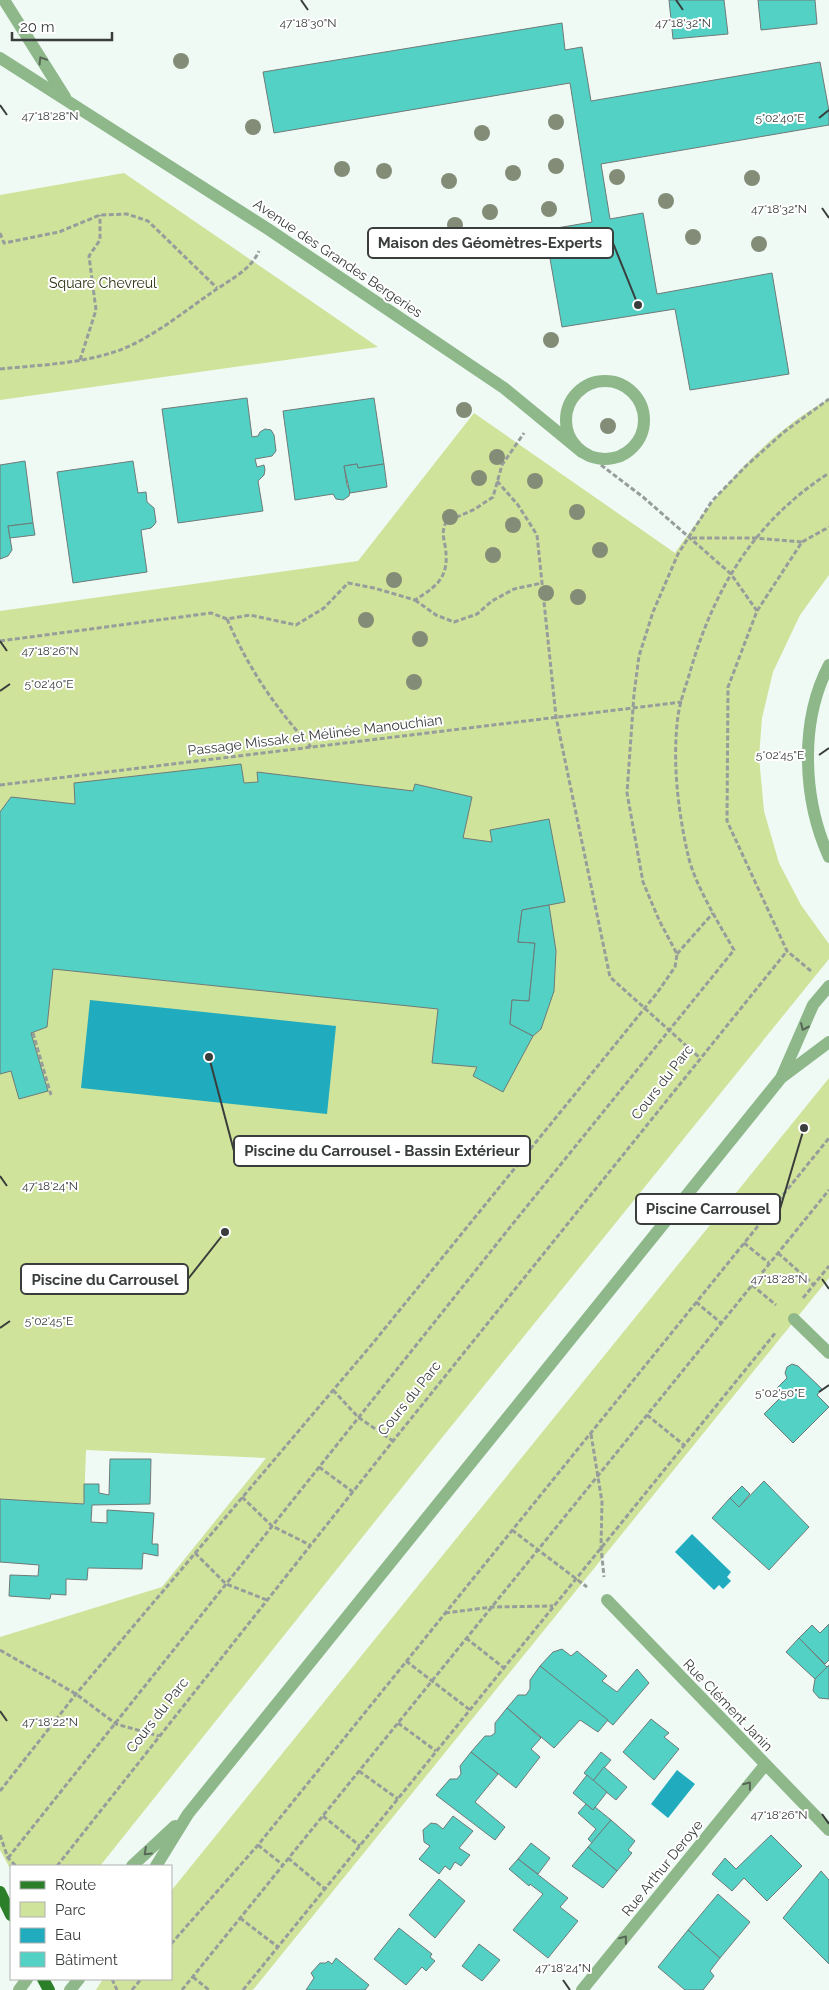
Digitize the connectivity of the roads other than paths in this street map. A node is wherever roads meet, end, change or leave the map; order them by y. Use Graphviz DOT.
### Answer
graph roads {
  1 [pos="4,0"];
  2 [pos="0,58"];
  3 [pos="68,102"];
  4 [pos="582,452"];
  5 [pos="829,665"];
  6 [pos="816,819"];
  7 [pos="829,857"];
  8 [pos="829,862"];
  9 [pos="829,986"];
  10 [pos="829,1042"];
  11 [pos="781,1078"];
  12 [pos="792,1317"];
  13 [pos="829,1353"];
  14 [pos="607,1600"];
  15 [pos="765,1765"];
  16 [pos="188,1814"];
  17 [pos="829,1830"];
  18 [pos="133,1865"];
  19 [pos="157,1865"];
  20 [pos="0,1892"];
  21 [pos="10,1913"];
  22 [pos="27,1980"];
  23 [pos="78,1980"];
  24 [pos="19,1990"];
  25 [pos="70,1990"];
  26 [pos="582,1990"];
  3 -- 1 [label="street, Avenue des Grandes Bergeries, one-way"];
  2 -- 3 [label="street, Avenue des Grandes Bergeries"];
  3 -- 4 [label="street, Avenue des Grandes Bergeries"];
  4 -- 4 [label="street, Avenue des Grandes Bergeries"];
  5 -- 6 [label="street"];
  6 -- 7 [label="street"];
  6 -- 8 [label="street"];
  9 -- 11 [label="street, one-way"];
  10 -- 11 [label="street"];
  11 -- 16 [label="street"];
  12 -- 13 [label="street"];
  14 -- 15 [label="street, Rue Clément Janin"];
  15 -- 17 [label="street, Rue Clément Janin"];
  26 -- 15 [label="street, Rue Arthur Deroye, one-way"];
  16 -- 18 [label="street, one-way"];
  16 -- 19 [label="street"];
  20 -- 21 [label="main road"];
  22 -- 24 [label="street"];
  23 -- 25 [label="street"];
}
